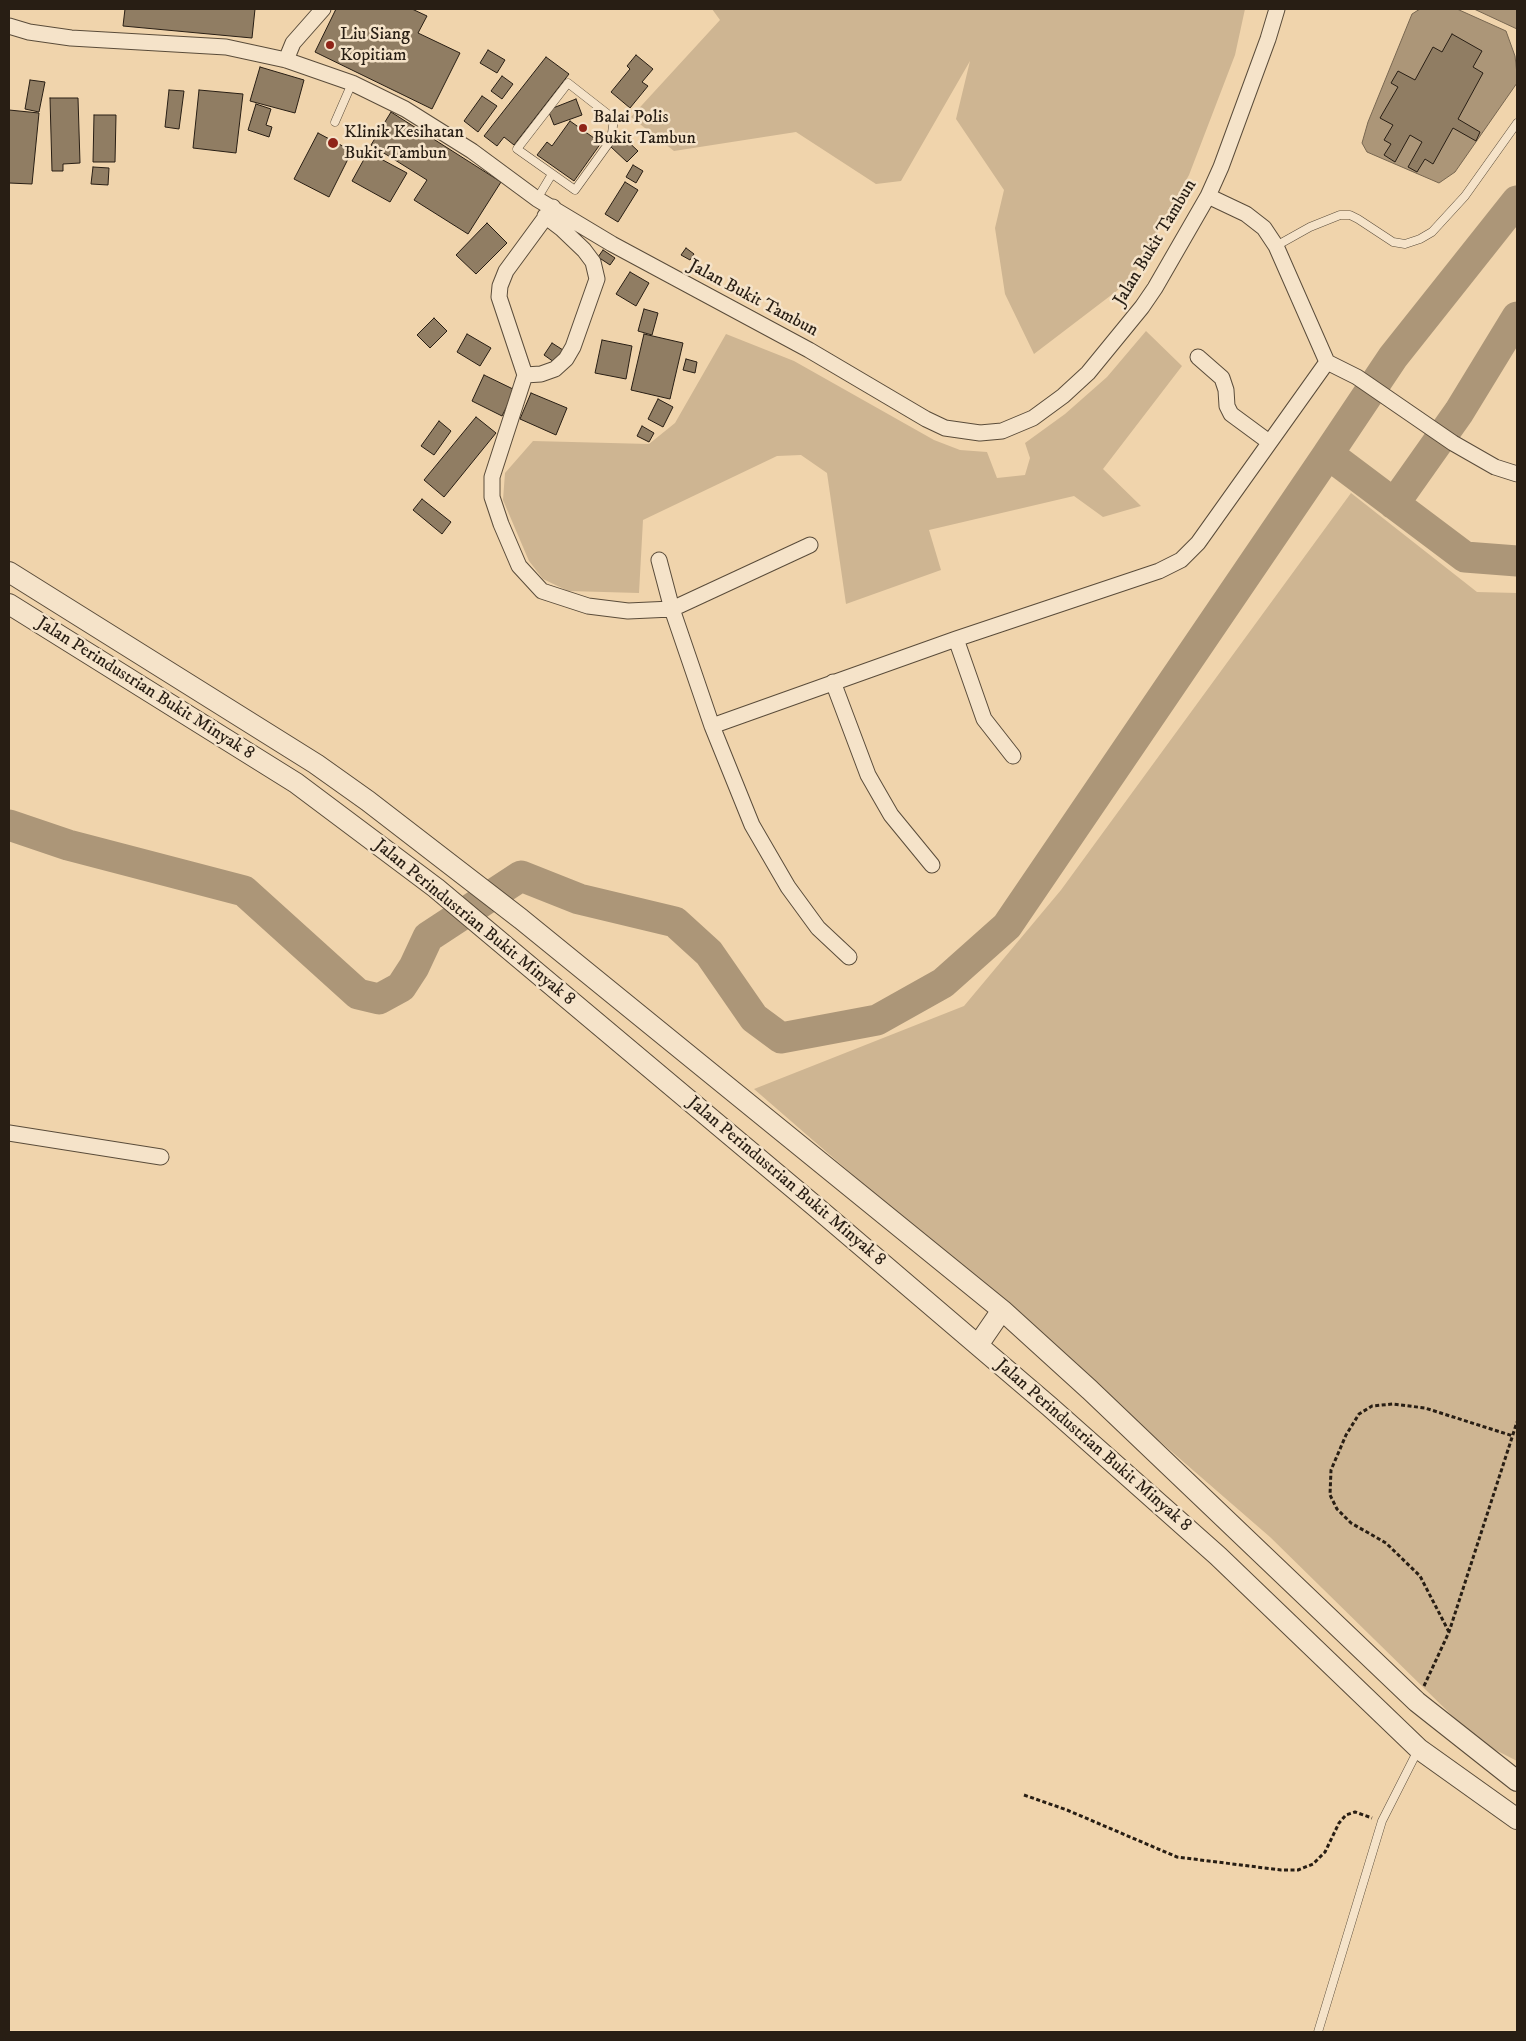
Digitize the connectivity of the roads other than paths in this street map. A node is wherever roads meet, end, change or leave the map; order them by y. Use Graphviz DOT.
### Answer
graph roads {
  1 [pos="323,9"];
  2 [pos="1277,9"];
  3 [pos="9,26"];
  4 [pos="286,60"];
  5 [pos="352,83"];
  6 [pos="335,122"];
  7 [pos="1517,123"];
  8 [pos="552,174"];
  9 [pos="1208,196"];
  10 [pos="537,199"];
  11 [pos="549,211"];
  12 [pos="1276,246"];
  13 [pos="1198,357"];
  14 [pos="1327,362"];
  15 [pos="525,375"];
  16 [pos="1268,442"];
  17 [pos="1517,474"];
  18 [pos="810,546"];
  19 [pos="659,560"];
  20 [pos="9,572"];
  21 [pos="9,604"];
  22 [pos="672,609"];
  23 [pos="956,639"];
  24 [pos="833,682"];
  25 [pos="712,726"];
  26 [pos="1013,756"];
  27 [pos="932,865"];
  28 [pos="849,957"];
  29 [pos="9,1134"];
  30 [pos="161,1157"];
  31 [pos="1002,1310"];
  32 [pos="978,1345"];
  33 [pos="1419,1749"];
  34 [pos="1517,1781"];
  35 [pos="1517,1818"];
  36 [pos="1318,2032"];
  1 -- 4 [label="street"];
  2 -- 9 [label="street, Jalan Bukit Tambun"];
  3 -- 4 [label="street, Jalan Bukit Tambun"];
  4 -- 5 [label="street, Jalan Bukit Tambun"];
  5 -- 6 [label="lane"];
  5 -- 10 [label="street, Jalan Bukit Tambun"];
  7 -- 12 [label="lane"];
  8 -- 8 [label="lane"];
  8 -- 10 [label="lane"];
  9 -- 11 [label="street, Jalan Bukit Tambun"];
  9 -- 12 [label="street"];
  10 -- 11 [label="street, Jalan Bukit Tambun"];
  11 -- 15 [label="street"];
  11 -- 15 [label="street"];
  12 -- 14 [label="street"];
  13 -- 16 [label="street"];
  14 -- 16 [label="street"];
  14 -- 17 [label="street"];
  15 -- 22 [label="street"];
  16 -- 23 [label="street"];
  18 -- 22 [label="street"];
  19 -- 22 [label="street"];
  20 -- 31 [label="street, Jalan Perindustrian Bukit Minyak 8"];
  21 -- 32 [label="street, Jalan Perindustrian Bukit Minyak 8"];
  22 -- 25 [label="street"];
  23 -- 24 [label="street"];
  23 -- 26 [label="street"];
  24 -- 25 [label="street"];
  24 -- 27 [label="street"];
  25 -- 28 [label="street"];
  29 -- 30 [label="street"];
  31 -- 32 [label="street"];
  31 -- 34 [label="street, Jalan Perindustrian Bukit Minyak 8"];
  32 -- 33 [label="street, Jalan Perindustrian Bukit Minyak 8"];
  33 -- 35 [label="street, Jalan Perindustrian Bukit Minyak 8"];
  33 -- 36 [label="lane"];
}
